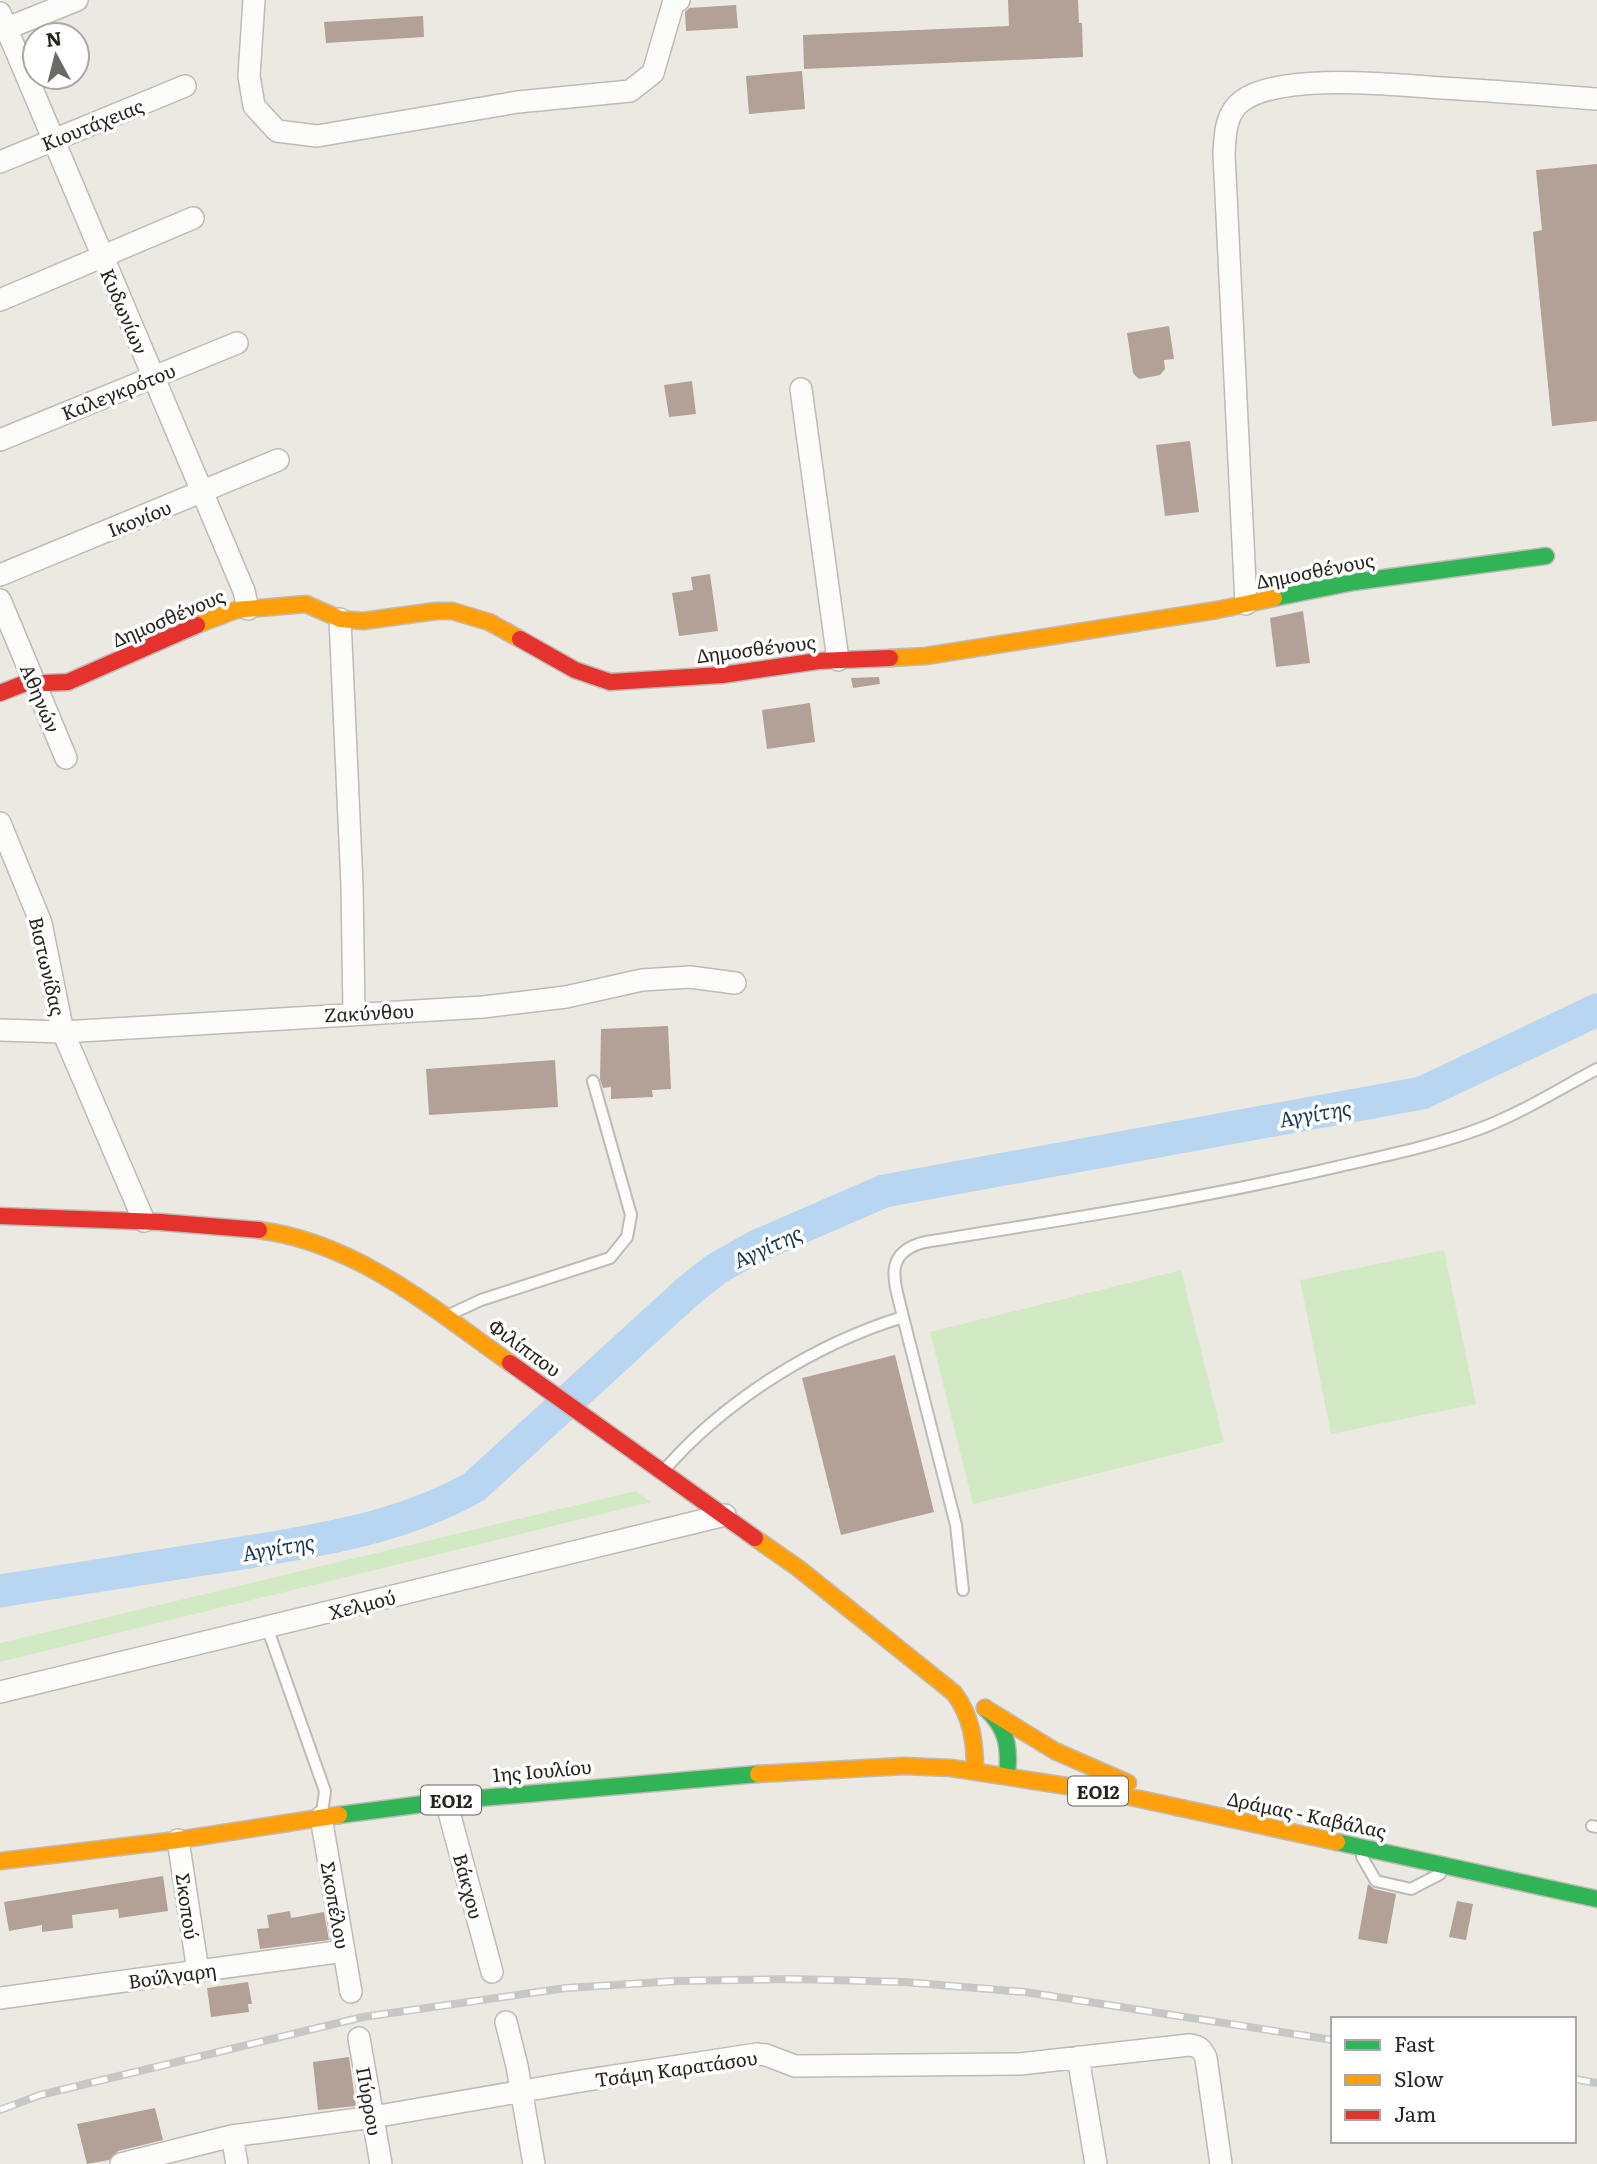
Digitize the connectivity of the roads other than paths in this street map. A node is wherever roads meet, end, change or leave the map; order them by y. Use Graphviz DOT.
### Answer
graph roads {
  1 [pos="78,0"];
  2 [pos="254,0"];
  3 [pos="679,0"];
  4 [pos="2,24"];
  5 [pos="185,86"];
  6 [pos="1597,100"];
  7 [pos="53,140"];
  8 [pos="0,162"];
  9 [pos="193,219"];
  10 [pos="102,257"];
  11 [pos="0,300"];
  12 [pos="237,343"];
  13 [pos="153,377"];
  14 [pos="801,389"];
  15 [pos="0,440"];
  16 [pos="278,460"];
  17 [pos="202,492"];
  18 [pos="1546,556"];
  19 [pos="0,576"];
  20 [pos="0,600"];
  21 [pos="1246,604"];
  22 [pos="248,609"];
  23 [pos="340,619"];
  24 [pos="838,660"];
  25 [pos="35,684"];
  26 [pos="0,693"];
  27 [pos="66,758"];
  28 [pos="0,822"];
  29 [pos="736,983"];
  30 [pos="354,1013"];
  31 [pos="0,1030"];
  32 [pos="63,1032"];
  33 [pos="1597,1069"];
  34 [pos="593,1081"];
  35 [pos="0,1216"];
  36 [pos="144,1221"];
  37 [pos="447,1316"];
  38 [pos="904,1317"];
  39 [pos="664,1471"];
  40 [pos="725,1515"];
  41 [pos="963,1590"];
  42 [pos="267,1627"];
  43 [pos="0,1692"];
  44 [pos="954,1693"];
  45 [pos="985,1708"];
  46 [pos="975,1771"];
  47 [pos="1007,1775"];
  48 [pos="446,1801"];
  49 [pos="1189,1810"];
  50 [pos="321,1817"];
  51 [pos="178,1840"];
  52 [pos="1355,1846"];
  53 [pos="0,1861"];
  54 [pos="1452,1867"];
  55 [pos="1597,1899"];
  56 [pos="344,1951"];
  57 [pos="198,1972"];
  58 [pos="492,1972"];
  59 [pos="351,1992"];
  60 [pos="0,1998"];
  61 [pos="506,2022"];
  62 [pos="359,2038"];
  63 [pos="1077,2057"];
  64 [pos="521,2091"];
  65 [pos="373,2117"];
  66 [pos="232,2136"];
  67 [pos="121,2164"];
  68 [pos="237,2164"];
  69 [pos="382,2164"];
  70 [pos="534,2164"];
  71 [pos="1096,2164"];
  72 [pos="1221,2164"];
  1 -- 4 [label="street"];
  2 -- 3 [label="street"];
  4 -- 7 [label="street, Κυδωνίων"];
  5 -- 7 [label="street, Κιουτάχειας"];
  6 -- 21 [label="street"];
  7 -- 8 [label="street, Κιουτάχειας"];
  7 -- 10 [label="street, Κυδωνίων"];
  9 -- 10 [label="street"];
  10 -- 11 [label="street"];
  10 -- 13 [label="street, Κυδωνίων"];
  12 -- 13 [label="street, Καλεγκρότου"];
  13 -- 15 [label="street, Καλεγκρότου"];
  13 -- 17 [label="street, Κυδωνίων"];
  14 -- 24 [label="street"];
  16 -- 17 [label="street, Ικονίου"];
  17 -- 19 [label="street, Ικονίου"];
  17 -- 22 [label="street, Κυδωνίων"];
  18 -- 21 [label="main road, Δημοσθένους"];
  20 -- 25 [label="street, Αθηνών"];
  21 -- 24 [label="main road, Δημοσθένους"];
  22 -- 23 [label="main road, Δημοσθένους"];
  22 -- 25 [label="main road, Δημοσθένους"];
  23 -- 24 [label="main road, Δημοσθένους"];
  23 -- 30 [label="street"];
  25 -- 26 [label="main road, Δημοσθένους"];
  25 -- 27 [label="street, Αθηνών"];
  28 -- 32 [label="street, Βιστωνίδας"];
  29 -- 30 [label="street, Ζακύνθου"];
  30 -- 32 [label="street, Ζακύνθου"];
  31 -- 32 [label="street, Ζακύνθου"];
  32 -- 36 [label="street, Βιστωνίδας"];
  33 -- 38 [label="lane"];
  34 -- 37 [label="lane"];
  35 -- 36 [label="main road, Φιλίππου"];
  36 -- 37 [label="main road, Φιλίππου"];
  37 -- 39 [label="main road, Φιλίππου"];
  38 -- 39 [label="lane"];
  38 -- 41 [label="lane"];
  39 -- 40 [label="main road, Φιλίππου"];
  40 -- 42 [label="street, Χελμού"];
  40 -- 44 [label="main road, Φιλίππου"];
  42 -- 43 [label="street, Χελμού"];
  42 -- 50 [label="lane"];
  44 -- 45 [label="main road, Φιλίππου"];
  44 -- 46 [label="main road, Φιλίππου"];
  45 -- 47 [label="main road, Φιλίππου"];
  45 -- 49 [label="main road"];
  46 -- 47 [label="main road, 1ης Ιουλίου / ΕΟ12"];
  46 -- 48 [label="main road, 1ης Ιουλίου / ΕΟ12"];
  47 -- 49 [label="main road, Δράμας - Καβάλας / ΕΟ12"];
  48 -- 50 [label="main road, 1ης Ιουλίου / ΕΟ12"];
  48 -- 58 [label="street, Βάκχου"];
  49 -- 52 [label="main road, Δράμας - Καβάλας / ΕΟ12"];
  50 -- 51 [label="main road, 1ης Ιουλίου / ΕΟ12"];
  50 -- 56 [label="street, Σκοπέλου"];
  51 -- 53 [label="main road, 1ης Ιουλίου / ΕΟ12"];
  51 -- 57 [label="street, Σκοπού"];
  52 -- 54 [label="main road, Δράμας - Καβάλας / ΕΟ12"];
  52 -- 54 [label="lane"];
  54 -- 55 [label="main road, Δράμας - Καβάλας / ΕΟ12"];
  56 -- 57 [label="street, Βούλγαρη"];
  56 -- 59 [label="street, Σκοπέλου"];
  57 -- 60 [label="street, Βούλγαρη"];
  61 -- 64 [label="street"];
  62 -- 65 [label="street, Πύρρου"];
  63 -- 64 [label="street, Τσάμη Καρατάσου"];
  63 -- 71 [label="street"];
  63 -- 72 [label="street, Τσάμη Καρατάσου"];
  64 -- 65 [label="street, Τσάμη Καρατάσου"];
  64 -- 70 [label="street"];
  65 -- 66 [label="street, Τσάμη Καρατάσου"];
  65 -- 69 [label="street, Πύρρου"];
  66 -- 67 [label="street, Τσάμη Καρατάσου"];
  66 -- 68 [label="street"];
}
